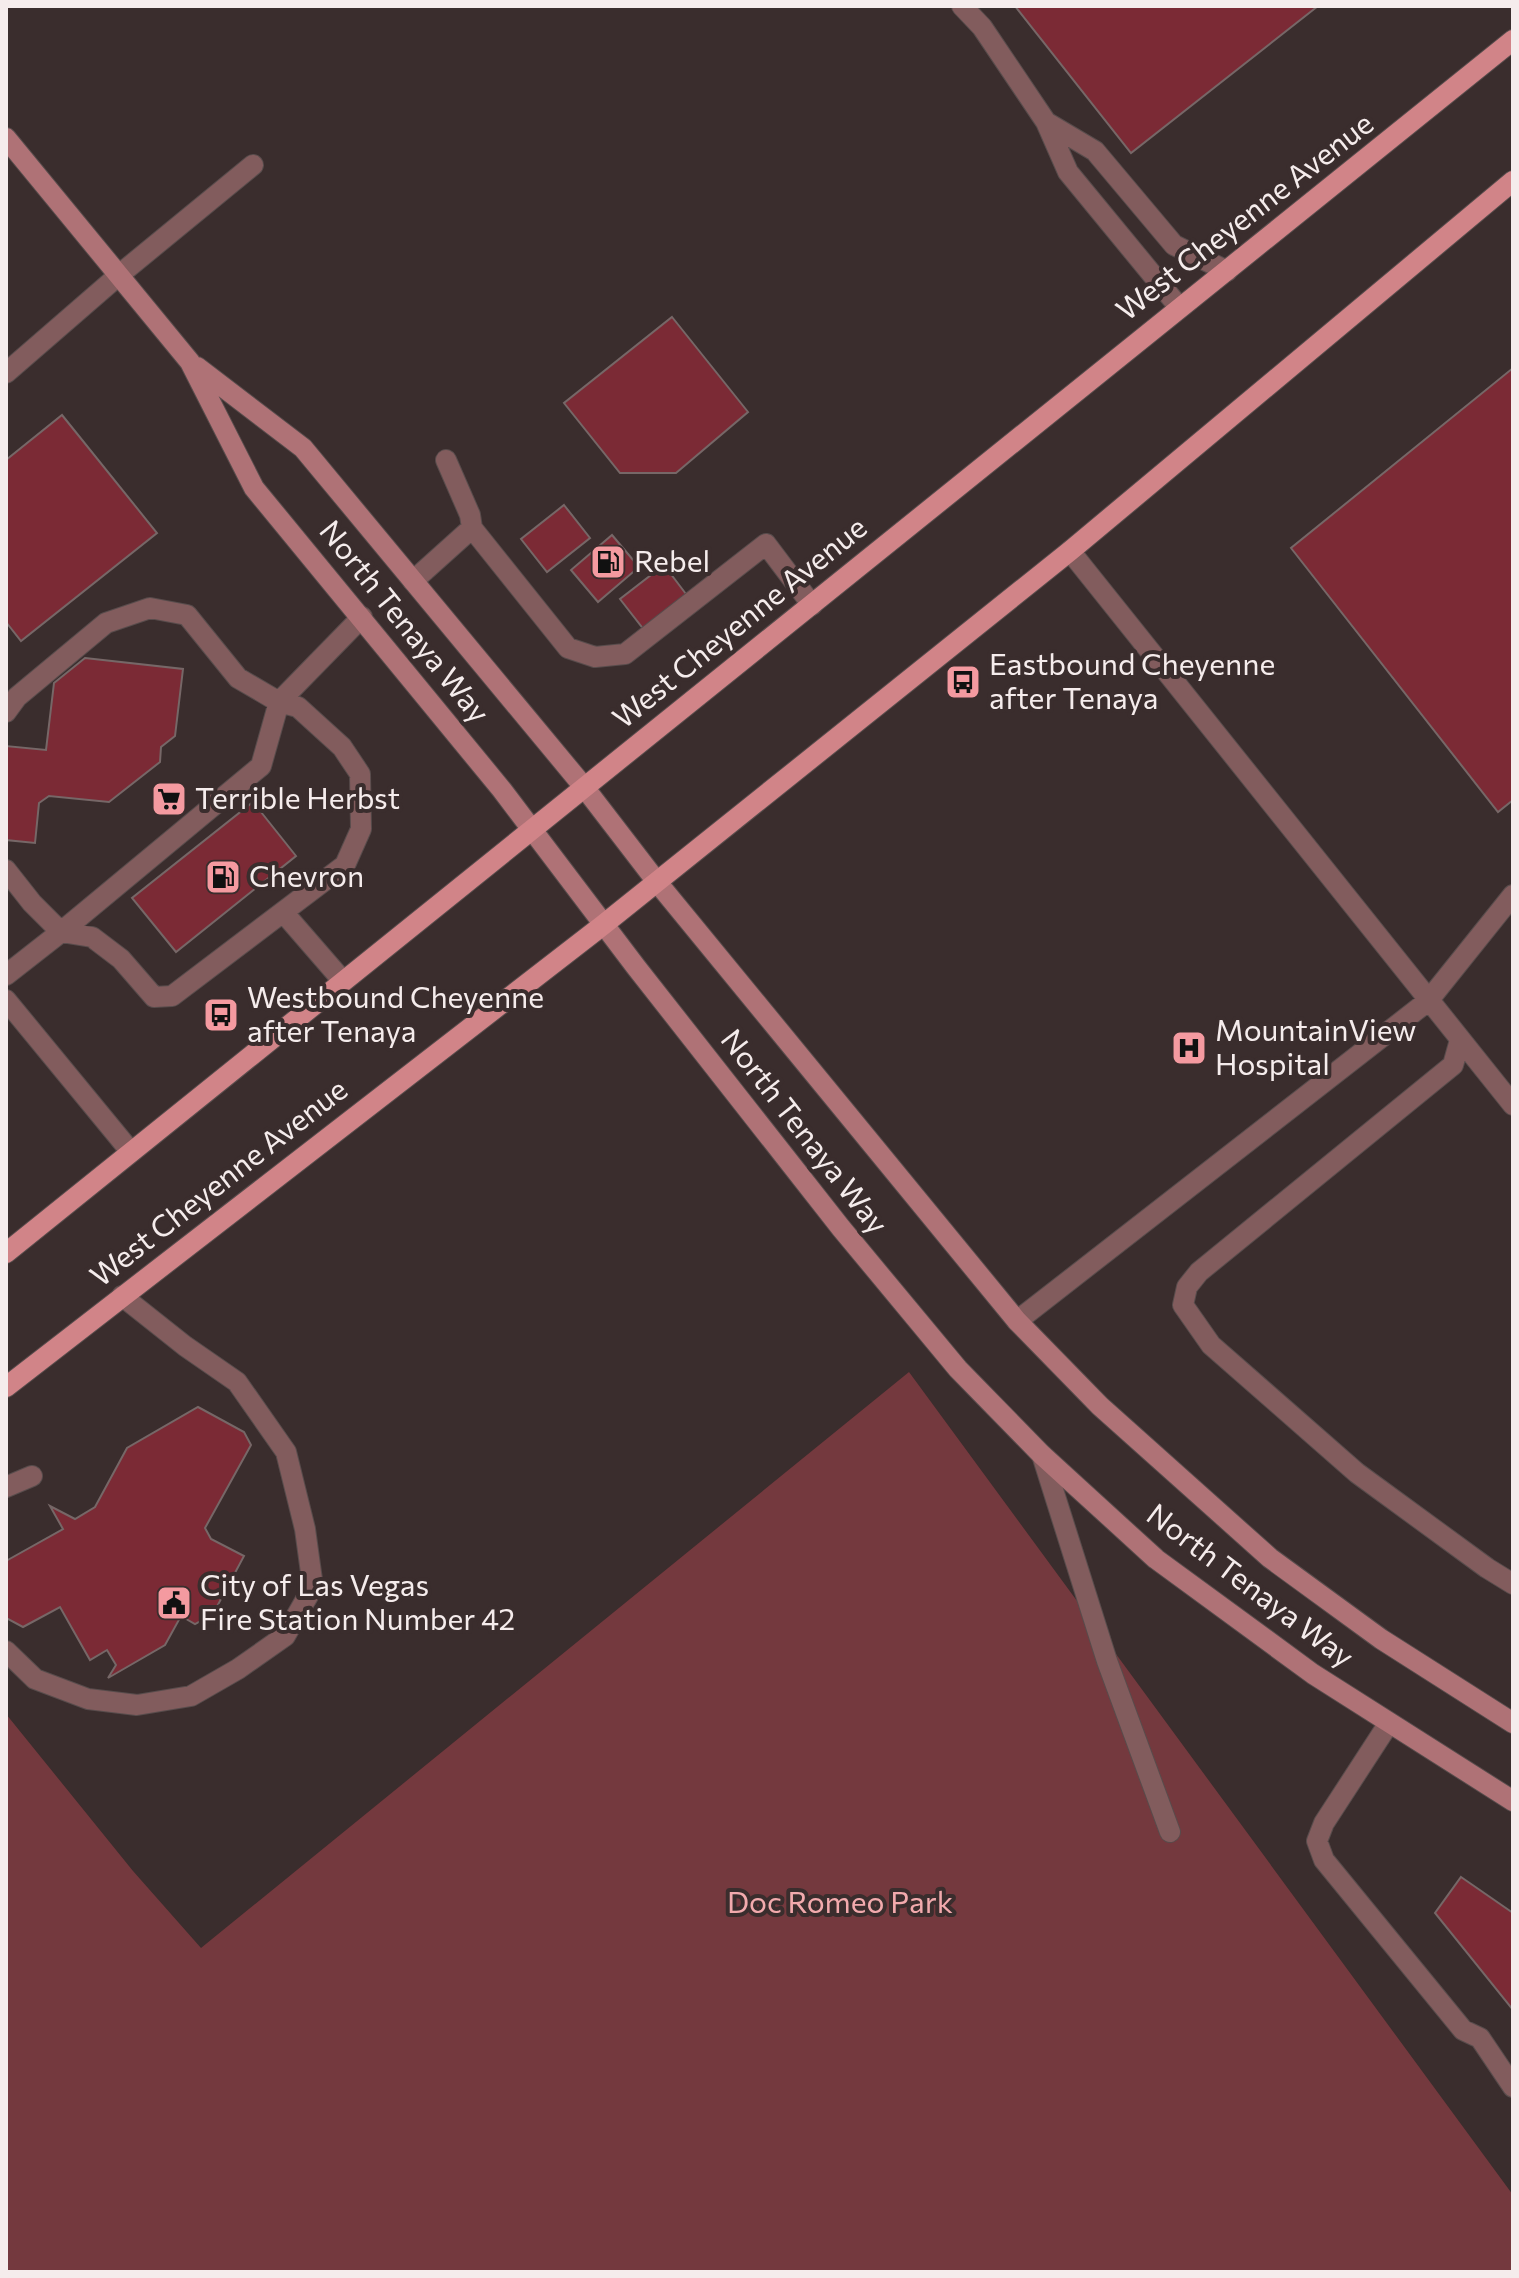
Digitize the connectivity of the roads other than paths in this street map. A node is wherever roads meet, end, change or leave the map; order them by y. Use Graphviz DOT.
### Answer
graph roads {
  1 [pos="962,6"];
  2 [pos="1513,40"];
  3 [pos="1046,122"];
  4 [pos="6,138"];
  5 [pos="253,165"];
  6 [pos="1513,181"];
  7 [pos="1227,271"];
  8 [pos="119,275"];
  9 [pos="1179,307"];
  10 [pos="190,362"];
  11 [pos="6,373"];
  12 [pos="446,460"];
  13 [pos="472,528"];
  14 [pos="1070,551"];
  15 [pos="413,581"];
  16 [pos="812,605"];
  17 [pos="362,617"];
  18 [pos="279,702"];
  19 [pos="6,712"];
  20 [pos="584,787"];
  21 [pos="532,829"];
  22 [pos="6,870"];
  23 [pos="657,882"];
  24 [pos="1513,895"];
  25 [pos="283,912"];
  26 [pos="603,925"];
  27 [pos="61,932"];
  28 [pos="6,975"];
  29 [pos="342,980"];
  30 [pos="6,1000"];
  31 [pos="1428,1001"];
  32 [pos="1460,1040"];
  33 [pos="1513,1105"];
  34 [pos="131,1152"];
  35 [pos="6,1253"];
  36 [pos="122,1296"];
  37 [pos="1017,1321"];
  38 [pos="6,1387"];
  39 [pos="1042,1455"];
  40 [pos="32,1476"];
  41 [pos="6,1487"];
  42 [pos="1513,1584"];
  43 [pos="6,1651"];
  44 [pos="1389,1723"];
  45 [pos="1513,1723"];
  46 [pos="1513,1801"];
  47 [pos="1170,1832"];
  48 [pos="1513,2087"];
  1 -- 3 [label="lane"];
  2 -- 7 [label="main road, West Cheyenne Avenue"];
  3 -- 7 [label="lane"];
  3 -- 9 [label="lane"];
  4 -- 8 [label="main road, North Tenaya Way"];
  5 -- 8 [label="lane"];
  6 -- 14 [label="main road, West Cheyenne Avenue"];
  7 -- 9 [label="main road, West Cheyenne Avenue"];
  8 -- 10 [label="main road, North Tenaya Way"];
  8 -- 11 [label="lane"];
  9 -- 16 [label="main road, West Cheyenne Avenue"];
  10 -- 15 [label="main road, North Tenaya Way"];
  10 -- 17 [label="main road, North Tenaya Way"];
  12 -- 13 [label="lane"];
  13 -- 15 [label="lane"];
  13 -- 16 [label="lane"];
  14 -- 23 [label="main road, West Cheyenne Avenue"];
  14 -- 31 [label="lane"];
  15 -- 20 [label="main road, North Tenaya Way"];
  16 -- 20 [label="main road, West Cheyenne Avenue"];
  17 -- 18 [label="lane"];
  17 -- 21 [label="main road, North Tenaya Way"];
  18 -- 19 [label="lane"];
  18 -- 25 [label="lane"];
  18 -- 27 [label="lane"];
  20 -- 21 [label="main road, West Cheyenne Avenue"];
  20 -- 23 [label="main road, North Tenaya Way"];
  21 -- 26 [label="main road, North Tenaya Way"];
  21 -- 29 [label="main road, West Cheyenne Avenue"];
  22 -- 27 [label="lane"];
  23 -- 26 [label="main road, West Cheyenne Avenue"];
  23 -- 37 [label="main road, North Tenaya Way"];
  24 -- 31 [label="lane"];
  25 -- 27 [label="lane"];
  25 -- 29 [label="lane"];
  26 -- 36 [label="main road, West Cheyenne Avenue"];
  26 -- 39 [label="main road, North Tenaya Way"];
  27 -- 28 [label="lane"];
  29 -- 34 [label="main road, West Cheyenne Avenue"];
  30 -- 34 [label="lane"];
  31 -- 32 [label="lane"];
  31 -- 37 [label="lane"];
  32 -- 33 [label="lane"];
  32 -- 42 [label="lane"];
  34 -- 35 [label="main road, West Cheyenne Avenue"];
  36 -- 38 [label="main road, West Cheyenne Avenue"];
  36 -- 43 [label="lane"];
  37 -- 45 [label="main road, North Tenaya Way"];
  39 -- 44 [label="main road, North Tenaya Way"];
  39 -- 47 [label="lane"];
  40 -- 41 [label="lane"];
  44 -- 46 [label="main road, North Tenaya Way"];
  44 -- 48 [label="lane"];
}
